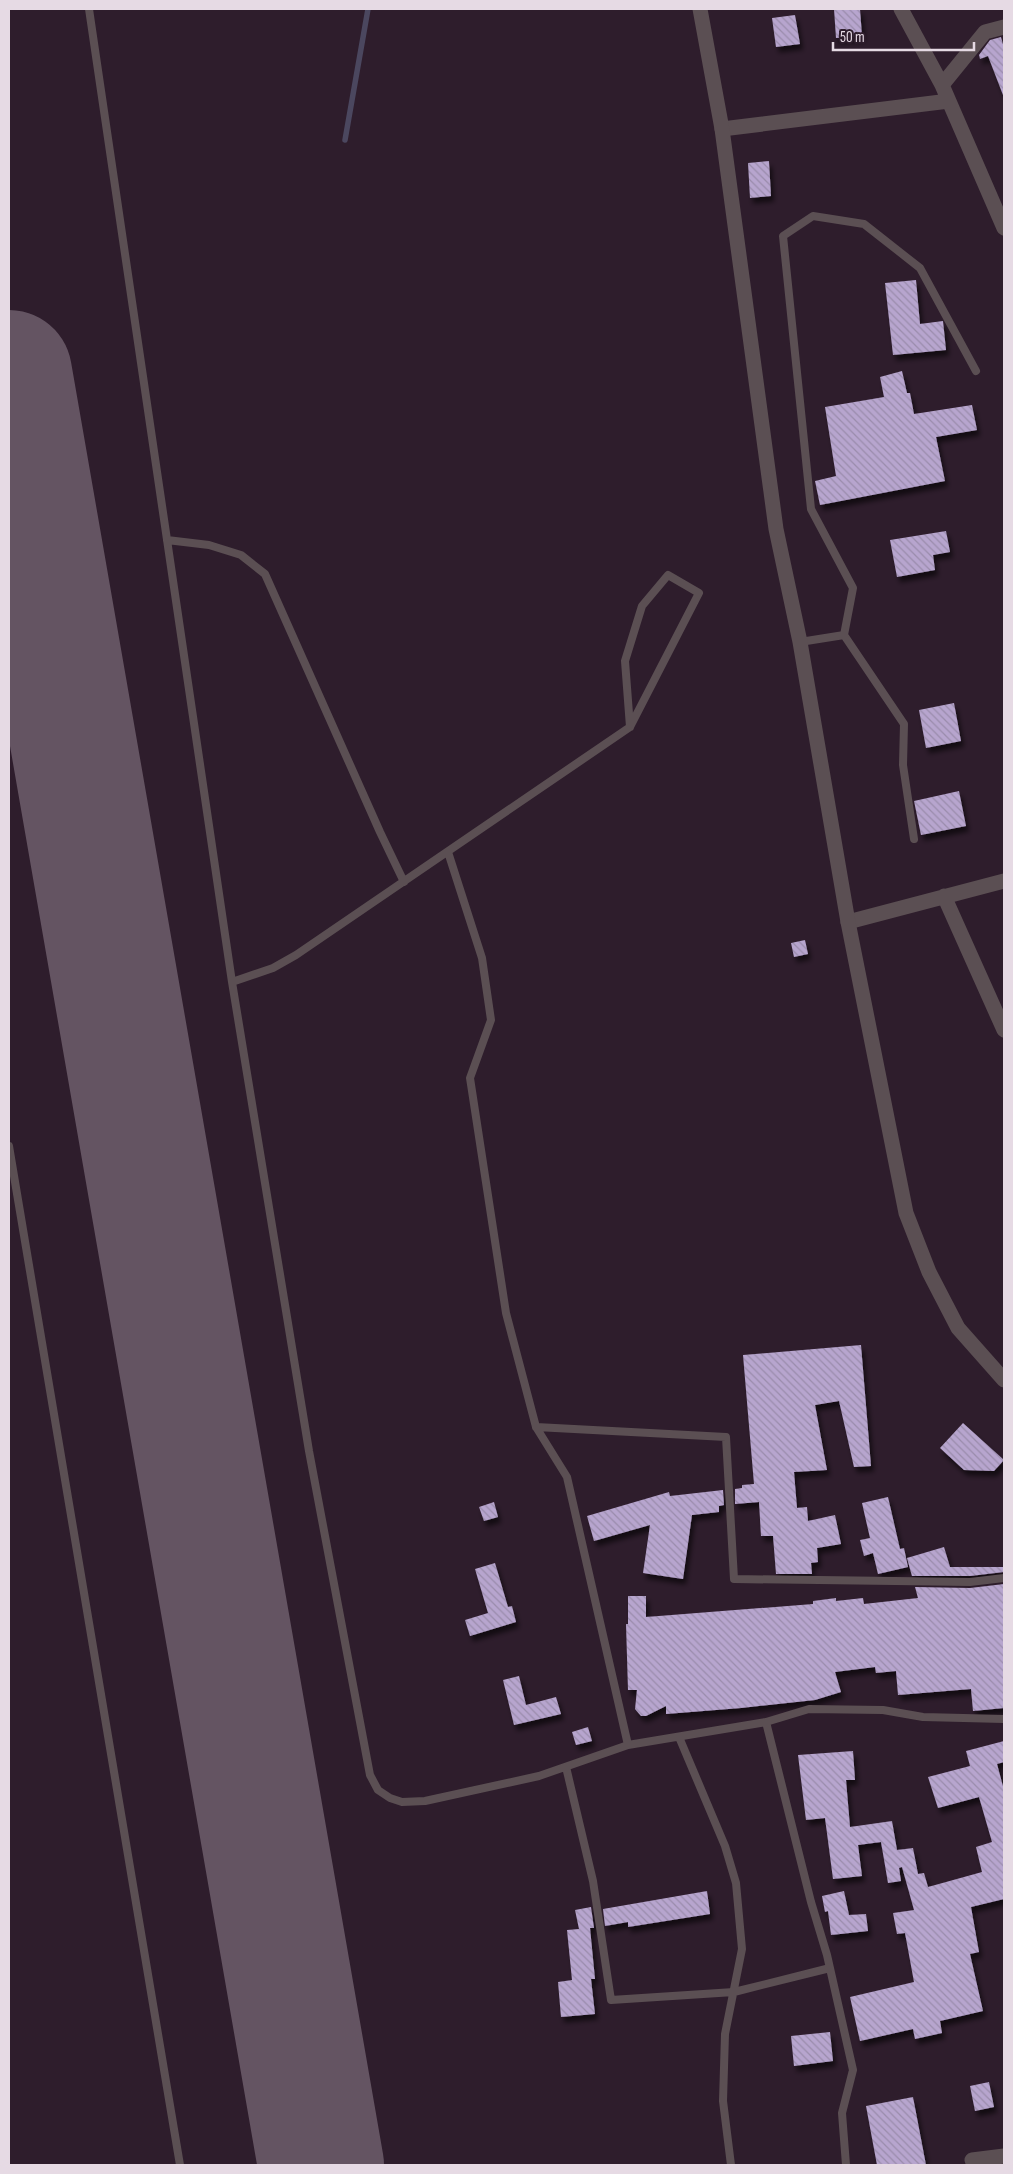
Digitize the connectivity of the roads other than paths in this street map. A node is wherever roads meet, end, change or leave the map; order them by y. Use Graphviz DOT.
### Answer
graph roads {
  1 [pos="89,9"];
  2 [pos="700,9"];
  3 [pos="901,9"];
  4 [pos="1004,27"];
  5 [pos="942,85"];
  6 [pos="949,101"];
  7 [pos="722,129"];
  8 [pos="1003,221"];
  9 [pos="976,371"];
  10 [pos="167,540"];
  11 [pos="844,635"];
  12 [pos="800,642"];
  13 [pos="630,727"];
  14 [pos="914,839"];
  15 [pos="448,852"];
  16 [pos="1004,881"];
  17 [pos="404,882"];
  18 [pos="944,896"];
  19 [pos="848,922"];
  20 [pos="232,982"];
  21 [pos="1004,1030"];
  22 [pos="9,1146"];
  23 [pos="1004,1380"];
  24 [pos="536,1427"];
  25 [pos="1004,1578"];
  26 [pos="1004,1718"];
  27 [pos="766,1722"];
  28 [pos="679,1737"];
  29 [pos="628,1745"];
  30 [pos="566,1767"];
  31 [pos="830,1968"];
  32 [pos="734,1992"];
  33 [pos="1004,2156"];
  34 [pos="972,2160"];
  35 [pos="180,2165"];
  36 [pos="731,2165"];
  37 [pos="846,2165"];
  1 -- 10 [label="lane"];
  2 -- 7 [label="street"];
  3 -- 5 [label="street"];
  4 -- 5 [label="street"];
  5 -- 6 [label="street"];
  6 -- 7 [label="street"];
  6 -- 8 [label="street"];
  7 -- 12 [label="street"];
  9 -- 11 [label="lane"];
  10 -- 17 [label="lane"];
  10 -- 20 [label="lane"];
  11 -- 12 [label="lane"];
  11 -- 14 [label="lane"];
  12 -- 19 [label="street"];
  13 -- 13 [label="lane"];
  13 -- 15 [label="lane"];
  15 -- 17 [label="lane"];
  15 -- 24 [label="lane"];
  16 -- 18 [label="street"];
  17 -- 20 [label="lane"];
  18 -- 19 [label="street"];
  18 -- 21 [label="street"];
  19 -- 23 [label="street"];
  20 -- 30 [label="lane"];
  22 -- 35 [label="lane"];
  24 -- 25 [label="lane"];
  24 -- 29 [label="lane"];
  26 -- 27 [label="lane"];
  27 -- 28 [label="lane"];
  27 -- 31 [label="lane"];
  28 -- 29 [label="lane"];
  28 -- 32 [label="lane"];
  29 -- 30 [label="lane"];
  30 -- 32 [label="lane"];
  31 -- 32 [label="lane"];
  31 -- 37 [label="lane"];
  32 -- 36 [label="lane"];
  33 -- 34 [label="street"];
}
